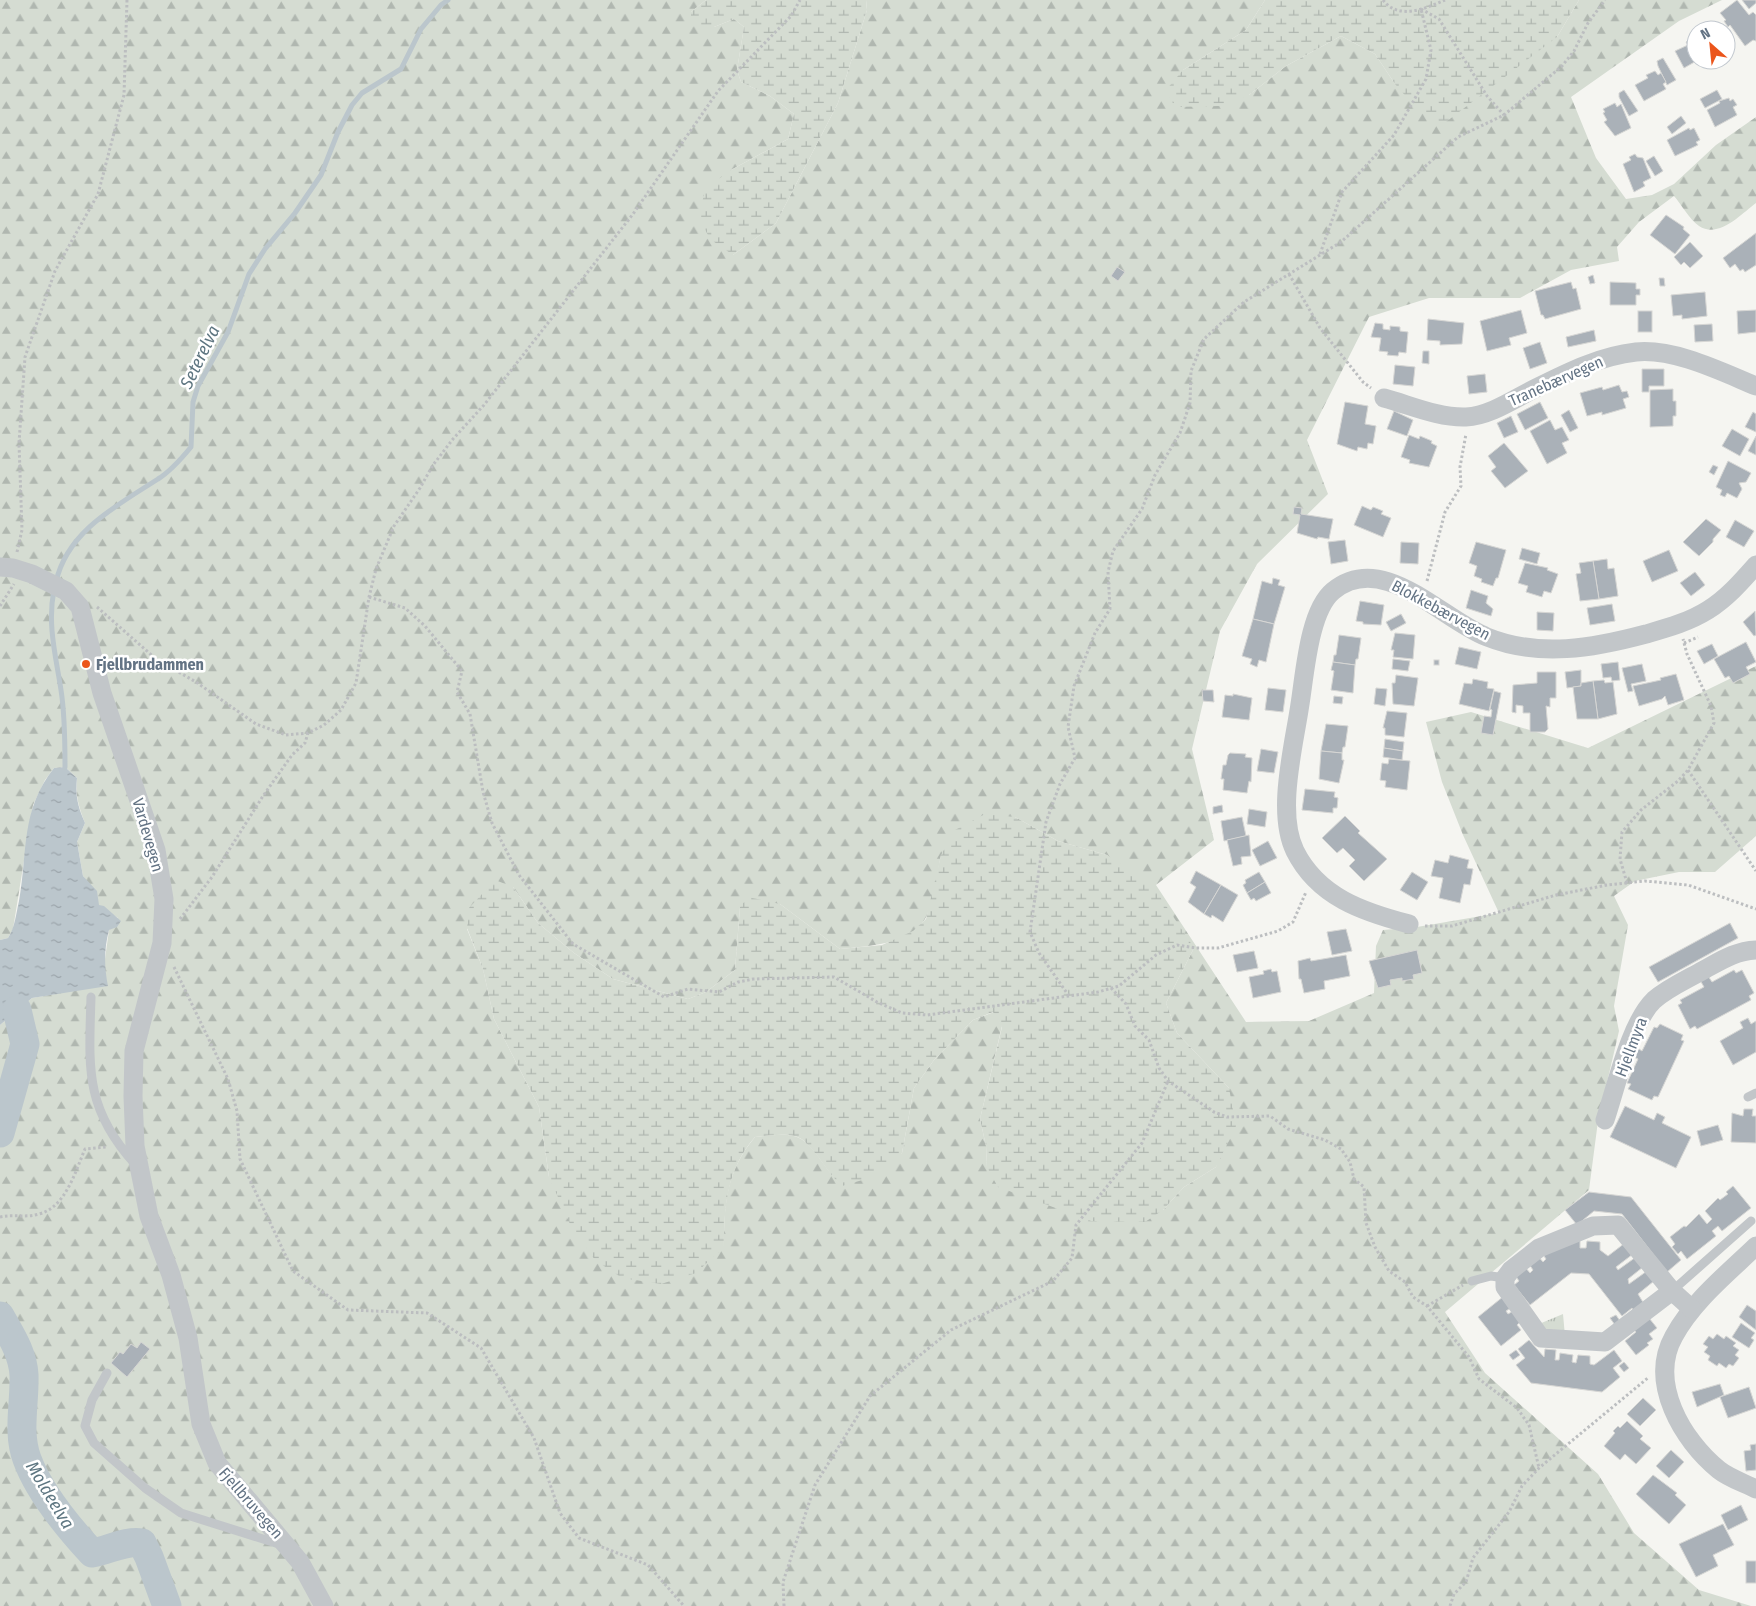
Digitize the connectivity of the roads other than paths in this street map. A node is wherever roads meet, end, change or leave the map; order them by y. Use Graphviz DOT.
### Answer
graph roads {
  1 [pos="1756,386"];
  2 [pos="1384,398"];
  3 [pos="1756,566"];
  4 [pos="17,570"];
  5 [pos="1410,924"];
  6 [pos="1756,950"];
  7 [pos="91,997"];
  8 [pos="1605,1120"];
  9 [pos="138,1168"];
  10 [pos="1751,1221"];
  11 [pos="1756,1246"];
  12 [pos="171,1275"];
  13 [pos="1505,1278"];
  14 [pos="1472,1281"];
  15 [pos="1672,1291"];
  16 [pos="1692,1309"];
  17 [pos="107,1372"];
  18 [pos="1756,1489"];
  19 [pos="289,1548"];
  20 [pos="324,1606"];
  1 -- 2 [label="street, Tranebærvegen"];
  3 -- 5 [label="street, Blokkebærvegen"];
  4 -- 9 [label="street, Vardevegen"];
  6 -- 8 [label="street, Hjellmyra"];
  7 -- 9 [label="lane"];
  9 -- 12 [label="street, Vardevegen"];
  10 -- 15 [label="lane"];
  11 -- 16 [label="street"];
  12 -- 19 [label="street, Fjellbruvegen"];
  13 -- 14 [label="lane"];
  13 -- 15 [label="street"];
  13 -- 15 [label="street"];
  15 -- 16 [label="street"];
  16 -- 18 [label="street"];
  17 -- 19 [label="lane"];
  19 -- 20 [label="street, Fjellbruvegen"];
}
